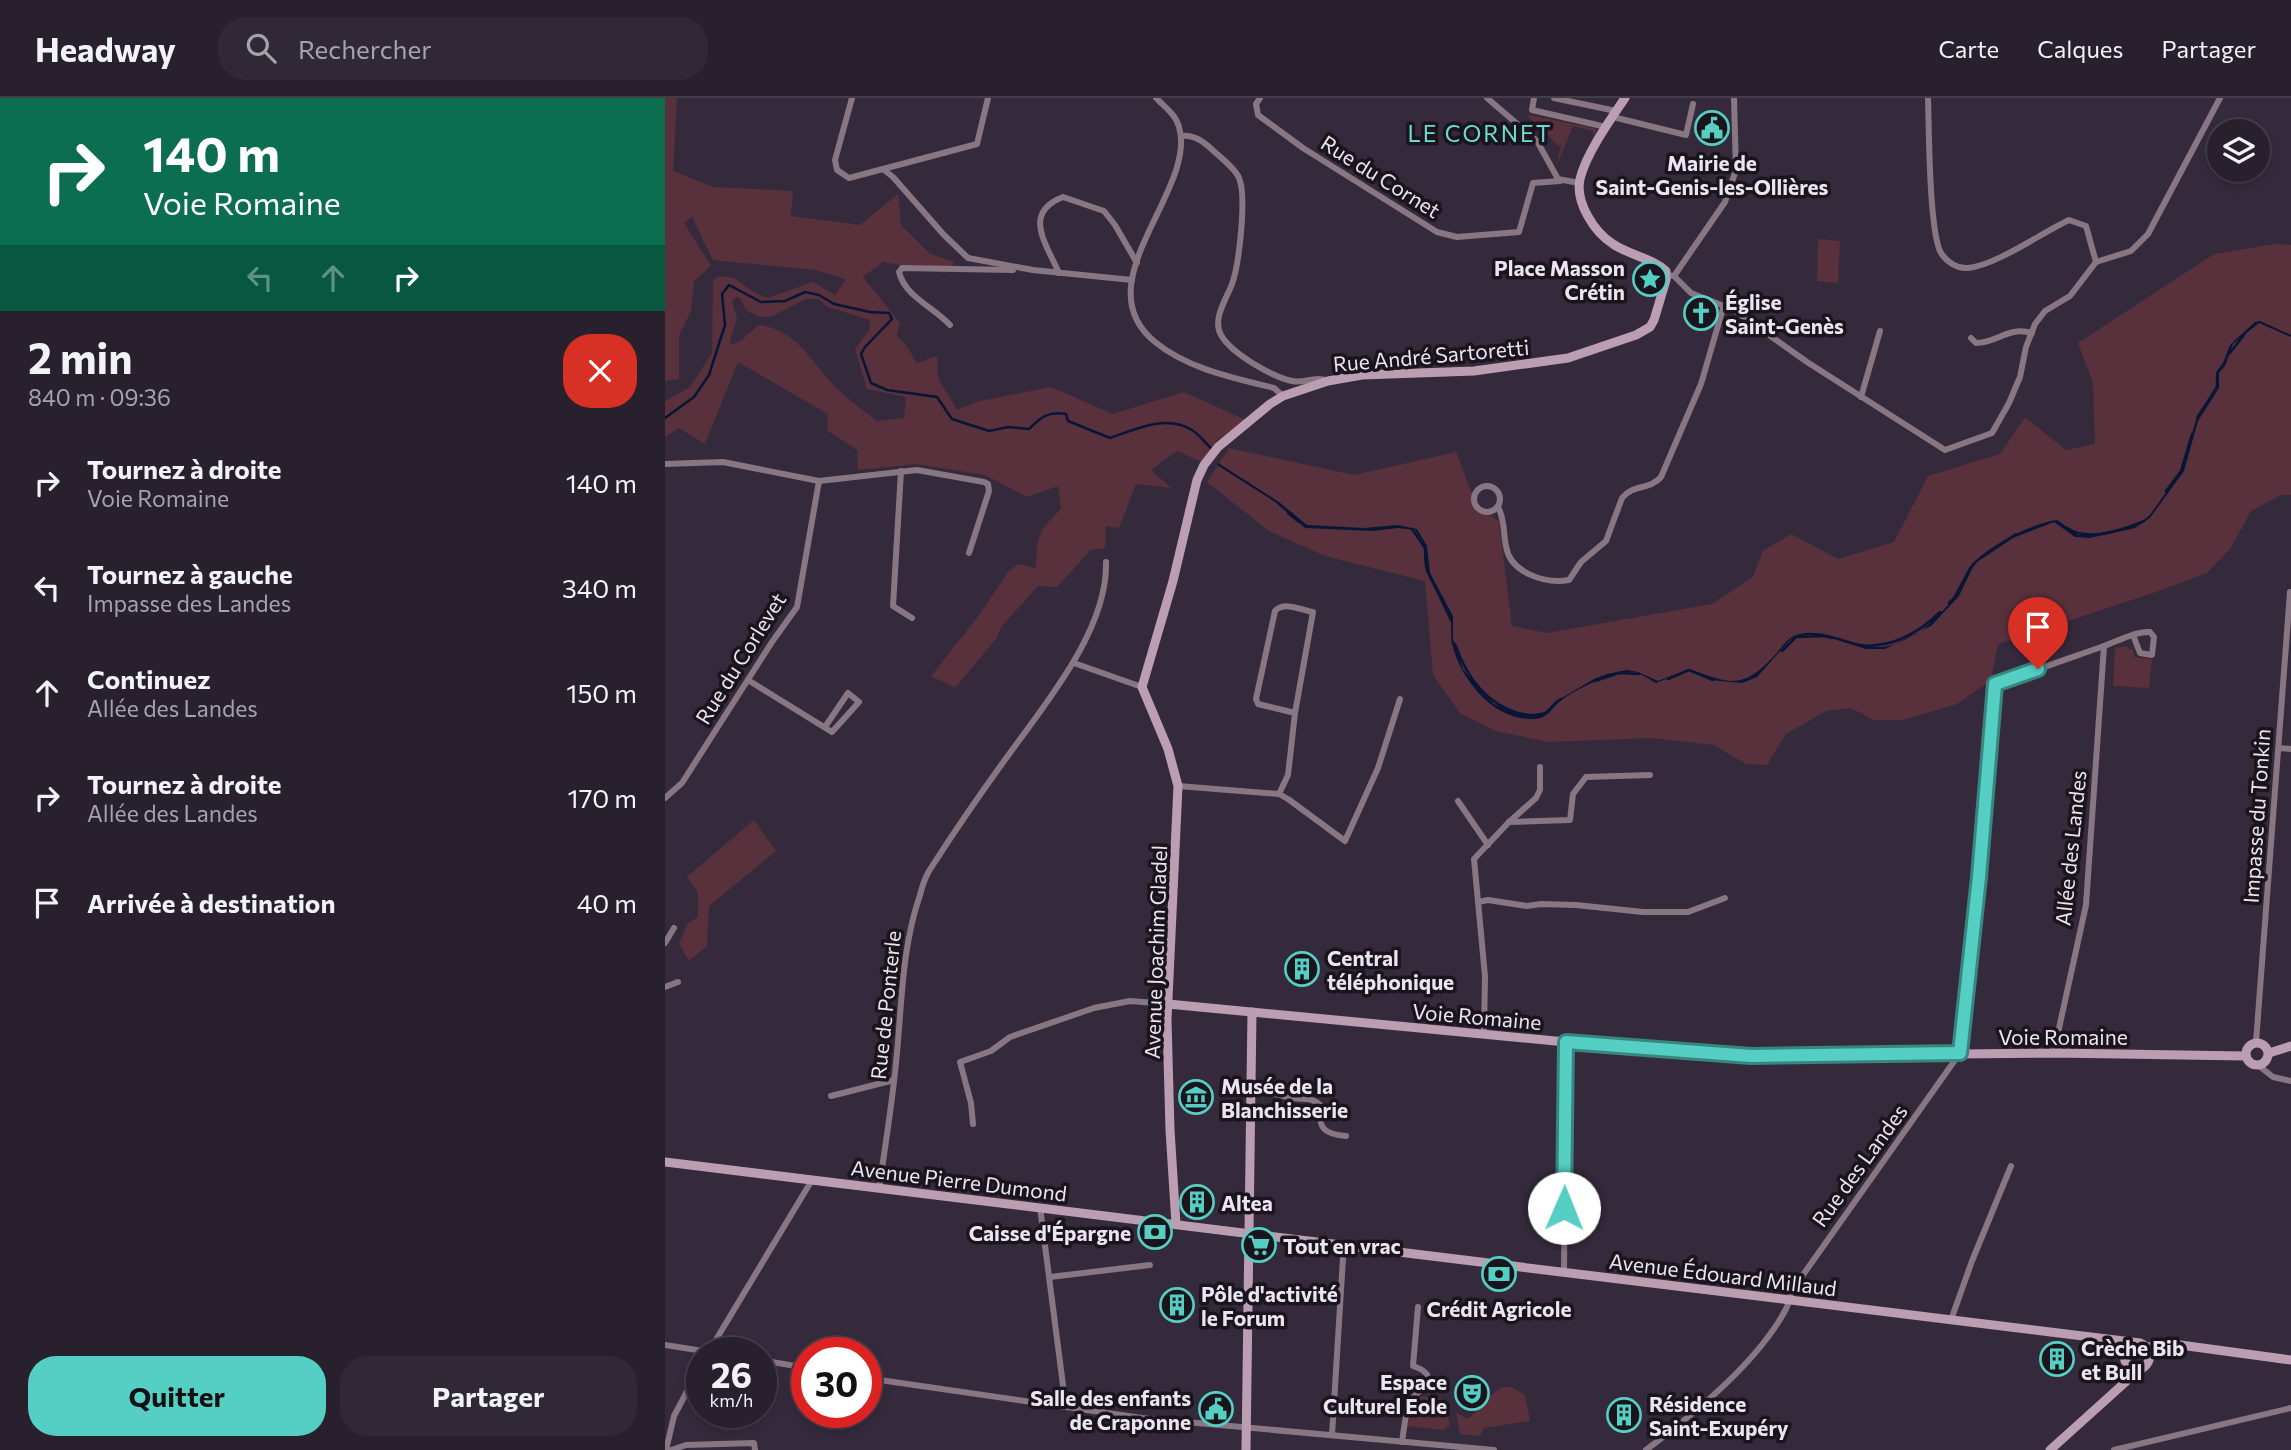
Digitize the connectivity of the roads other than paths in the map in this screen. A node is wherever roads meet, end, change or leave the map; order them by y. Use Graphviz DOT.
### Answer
graph roads {
  1 [pos="852,98"];
  2 [pos="988,98"];
  3 [pos="1157,98"];
  4 [pos="1259,98"];
  5 [pos="1487,98"];
  6 [pos="1534,98"];
  7 [pos="1554,98"];
  8 [pos="1625,98"];
  9 [pos="1734,98"];
  10 [pos="1928,98"];
  11 [pos="2220,98"];
  12 [pos="1693,104"];
  13 [pos="1614,114"];
  14 [pos="1607,127"];
  15 [pos="1181,136"];
  16 [pos="883,169"];
  17 [pos="1560,181"];
  18 [pos="1579,183"];
  19 [pos="2096,262"];
  20 [pos="1136,263"];
  21 [pos="1033,270"];
  22 [pos="1059,273"];
  23 [pos="1671,276"];
  24 [pos="1132,280"];
  25 [pos="1724,305"];
  26 [pos="950,325"];
  27 [pos="1880,331"];
  28 [pos="2032,334"];
  29 [pos="1971,338"];
  30 [pos="1328,380"];
  31 [pos="1283,396"];
  32 [pos="1861,397"];
  33 [pos="665,464"];
  34 [pos="901,471"];
  35 [pos="820,481"];
  36 [pos="1498,507"];
  37 [pos="969,553"];
  38 [pos="1106,562"];
  39 [pos="2290,592"];
  40 [pos="912,618"];
  41 [pos="2133,635"];
  42 [pos="2104,646"];
  43 [pos="1074,663"];
  44 [pos="748,680"];
  45 [pos="1142,687"];
  46 [pos="1400,699"];
  47 [pos="1295,713"];
  48 [pos="825,727"];
  49 [pos="2279,748"];
  50 [pos="2291,748"];
  51 [pos="1540,767"];
  52 [pos="1650,775"];
  53 [pos="1178,786"];
  54 [pos="1279,794"];
  55 [pos="665,798"];
  56 [pos="1458,801"];
  57 [pos="1509,822"];
  58 [pos="1488,845"];
  59 [pos="1725,898"];
  60 [pos="1478,902"];
  61 [pos="674,928"];
  62 [pos="665,943"];
  63 [pos="678,982"];
  64 [pos="665,987"];
  65 [pos="1168,1004"];
  66 [pos="1252,1012"];
  67 [pos="1484,1034"];
  68 [pos="1566,1042"];
  69 [pos="2256,1042"];
  70 [pos="2291,1046"];
  71 [pos="1960,1053"];
  72 [pos="2056,1053"];
  73 [pos="2269,1053"];
  74 [pos="2246,1056"];
  75 [pos="2259,1065"];
  76 [pos="894,1080"];
  77 [pos="2291,1081"];
  78 [pos="1251,1090"];
  79 [pos="831,1096"];
  80 [pos="973,1124"];
  81 [pos="1346,1136"];
  82 [pos="665,1162"];
  83 [pos="2011,1166"];
  84 [pos="812,1180"];
  85 [pos="879,1189"];
  86 [pos="1040,1207"];
  87 [pos="1176,1224"];
  88 [pos="1248,1233"];
  89 [pos="1339,1245"];
  90 [pos="1354,1247"];
  91 [pos="1343,1258"];
  92 [pos="1150,1265"];
  93 [pos="1564,1273"];
  94 [pos="1050,1277"];
  95 [pos="1789,1298"];
  96 [pos="1418,1307"];
  97 [pos="1951,1320"];
  98 [pos="720,1337"];
  99 [pos="2109,1339"];
  100 [pos="2132,1343"];
  101 [pos="2173,1344"];
  102 [pos="665,1345"];
  103 [pos="2147,1347"];
  104 [pos="686,1348"];
  105 [pos="2124,1353"];
  106 [pos="2150,1360"];
  107 [pos="2291,1360"];
  108 [pos="2127,1365"];
  109 [pos="2140,1369"];
  110 [pos="882,1380"];
  111 [pos="2124,1385"];
  112 [pos="686,1393"];
  113 [pos="1062,1407"];
  114 [pos="2291,1408"];
  115 [pos="1246,1428"];
  116 [pos="1332,1435"];
  117 [pos="1402,1442"];
  118 [pos="1415,1446"];
  119 [pos="669,1450"];
  120 [pos="755,1450"];
  121 [pos="1246,1450"];
  122 [pos="1494,1450"];
  123 [pos="1646,1450"];
  124 [pos="2050,1450"];
  125 [pos="2114,1450"];
  1 -- 16 [label="street"];
  2 -- 16 [label="street"];
  3 -- 15 [label="street"];
  4 -- 17 [label="street, Rue du Cornet"];
  5 -- 17 [label="street"];
  6 -- 14 [label="street"];
  7 -- 13 [label="street"];
  8 -- 13 [label="street"];
  9 -- 23 [label="street"];
  10 -- 19 [label="street"];
  11 -- 19 [label="street"];
  12 -- 13 [label="street"];
  13 -- 14 [label="street"];
  14 -- 18 [label="street"];
  15 -- 20 [label="street"];
  15 -- 30 [label="street"];
  16 -- 21 [label="street"];
  17 -- 18 [label="street"];
  18 -- 23 [label="street"];
  19 -- 28 [label="street"];
  20 -- 22 [label="street"];
  20 -- 24 [label="street"];
  21 -- 22 [label="street"];
  21 -- 26 [label="street"];
  22 -- 24 [label="street"];
  23 -- 25 [label="street"];
  23 -- 30 [label="street, Rue André Sartoretti"];
  24 -- 31 [label="street"];
  25 -- 32 [label="street"];
  25 -- 36 [label="street"];
  27 -- 32 [label="street"];
  28 -- 29 [label="street"];
  28 -- 32 [label="street"];
  30 -- 31 [label="street, Rue André Sartoretti"];
  31 -- 45 [label="street, Rue André Sartoretti"];
  33 -- 35 [label="street"];
  34 -- 35 [label="street"];
  34 -- 37 [label="street"];
  34 -- 40 [label="street"];
  35 -- 44 [label="street, Rue du Corlevet"];
  36 -- 36 [label="street"];
  38 -- 43 [label="street, Rue de Ponterle"];
  39 -- 49 [label="street, Impasse du Tonkin"];
  41 -- 42 [label="street"];
  42 -- 71 [label="street"];
  42 -- 72 [label="street, Allée des Landes"];
  43 -- 45 [label="street"];
  43 -- 76 [label="street, Rue de Ponterle"];
  44 -- 48 [label="street"];
  44 -- 55 [label="street, Rue du Corlevet"];
  45 -- 53 [label="street, Avenue Joachim Gladel"];
  46 -- 54 [label="street"];
  47 -- 47 [label="street"];
  47 -- 54 [label="street"];
  48 -- 48 [label="street"];
  49 -- 50 [label="street"];
  49 -- 69 [label="street, Impasse du Tonkin"];
  51 -- 57 [label="street"];
  52 -- 57 [label="street"];
  53 -- 54 [label="street"];
  53 -- 65 [label="street, Avenue Joachim Gladel"];
  56 -- 58 [label="street"];
  57 -- 58 [label="street"];
  58 -- 60 [label="street"];
  59 -- 60 [label="street"];
  60 -- 67 [label="street"];
  61 -- 62 [label="street"];
  63 -- 64 [label="street"];
  65 -- 66 [label="street, Voie Romaine"];
  65 -- 80 [label="street"];
  65 -- 87 [label="street, Avenue Joachim Gladel"];
  66 -- 67 [label="street, Voie Romaine"];
  66 -- 78 [label="street"];
  67 -- 68 [label="street, Voie Romaine"];
  68 -- 71 [label="street, Voie Romaine"];
  68 -- 93 [label="street"];
  69 -- 73 [label="street"];
  69 -- 74 [label="street"];
  70 -- 73 [label="street"];
  71 -- 72 [label="street, Voie Romaine"];
  71 -- 95 [label="street, Rue des Landes"];
  72 -- 74 [label="street, Voie Romaine"];
  73 -- 75 [label="street"];
  74 -- 75 [label="street"];
  75 -- 77 [label="street"];
  76 -- 79 [label="street"];
  76 -- 85 [label="street, Rue de Ponterle"];
  78 -- 81 [label="street"];
  78 -- 88 [label="street"];
  82 -- 84 [label="street, Avenue Pierre Dumond"];
  83 -- 97 [label="street"];
  84 -- 85 [label="street, Avenue Pierre Dumond"];
  84 -- 98 [label="street"];
  85 -- 86 [label="street, Avenue Pierre Dumond"];
  86 -- 87 [label="street, Avenue Pierre Dumond"];
  86 -- 94 [label="street"];
  87 -- 88 [label="street, Avenue Pierre Dumond"];
  88 -- 89 [label="street, Avenue Édouard Millaud"];
  88 -- 115 [label="street"];
  89 -- 90 [label="street, Avenue Édouard Millaud"];
  89 -- 91 [label="street"];
  90 -- 91 [label="street"];
  90 -- 93 [label="street, Avenue Édouard Millaud"];
  91 -- 116 [label="street"];
  92 -- 94 [label="street"];
  93 -- 95 [label="street, Avenue Édouard Millaud"];
  94 -- 113 [label="street"];
  95 -- 97 [label="street, Avenue Édouard Millaud"];
  95 -- 123 [label="street, Rue des Landes"];
  96 -- 117 [label="street"];
  97 -- 99 [label="street, Avenue Édouard Millaud"];
  99 -- 100 [label="street, Avenue Édouard Millaud"];
  99 -- 105 [label="street"];
  100 -- 103 [label="street"];
  100 -- 105 [label="street"];
  101 -- 103 [label="street"];
  101 -- 106 [label="street"];
  101 -- 107 [label="street"];
  102 -- 104 [label="street"];
  103 -- 106 [label="street"];
  105 -- 108 [label="street"];
  106 -- 109 [label="street"];
  108 -- 109 [label="street"];
  108 -- 111 [label="street"];
  109 -- 111 [label="street"];
  110 -- 113 [label="street"];
  111 -- 124 [label="street"];
  112 -- 119 [label="street"];
  113 -- 115 [label="street"];
  114 -- 125 [label="street"];
  115 -- 116 [label="street"];
  115 -- 121 [label="street"];
  116 -- 117 [label="street"];
  117 -- 118 [label="street"];
  118 -- 122 [label="street"];
  119 -- 120 [label="street"];
}
